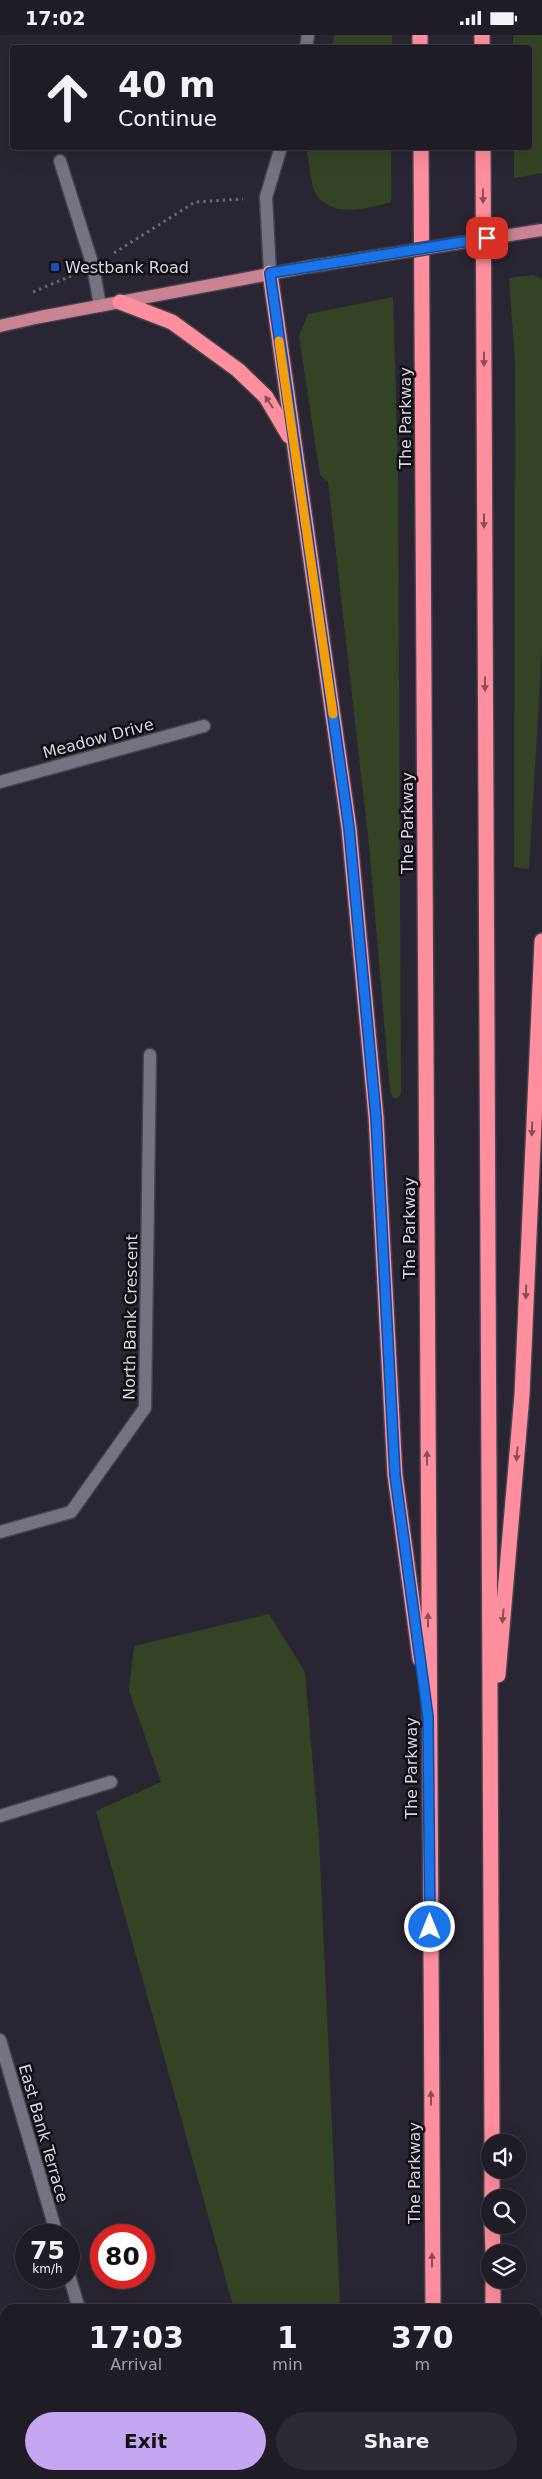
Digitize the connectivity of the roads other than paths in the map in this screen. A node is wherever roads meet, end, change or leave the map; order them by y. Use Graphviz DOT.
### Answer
graph roads {
  1 [pos="280,150"];
  2 [pos="421,150"];
  3 [pos="482,150"];
  4 [pos="60,161"];
  5 [pos="542,230"];
  6 [pos="270,273"];
  7 [pos="120,302"];
  8 [pos="100,305"];
  9 [pos="0,327"];
  10 [pos="294,444"];
  11 [pos="204,726"];
  12 [pos="0,782"];
  13 [pos="542,941"];
  14 [pos="150,1055"];
  15 [pos="0,1532"];
  16 [pos="428,1717"];
  17 [pos="489,1772"];
  18 [pos="111,1782"];
  19 [pos="0,1816"];
  20 [pos="0,2040"];
  21 [pos="492,2134"];
  22 [pos="54,2224"];
  23 [pos="73,2289"];
  24 [pos="493,2289"];
  25 [pos="78,2304"];
  26 [pos="432,2304"];
  27 [pos="493,2304"];
  1 -- 6 [label="street"];
  16 -- 2 [label="highway, The Parkway, one-way"];
  3 -- 17 [label="highway, one-way"];
  4 -- 8 [label="street"];
  5 -- 6 [label="main road, bridge"];
  6 -- 7 [label="main road"];
  6 -- 10 [label="highway"];
  7 -- 8 [label="main road"];
  10 -- 7 [label="highway, one-way"];
  8 -- 9 [label="main road"];
  10 -- 16 [label="highway"];
  11 -- 12 [label="street, Meadow Drive"];
  13 -- 17 [label="highway, one-way"];
  14 -- 15 [label="street, North Bank Crescent"];
  26 -- 16 [label="highway, The Parkway, one-way"];
  17 -- 21 [label="highway"];
  18 -- 19 [label="street"];
  20 -- 22 [label="street, East Bank Terrace"];
  23 -- 25 [label="street"];
  24 -- 27 [label="highway"];
}
